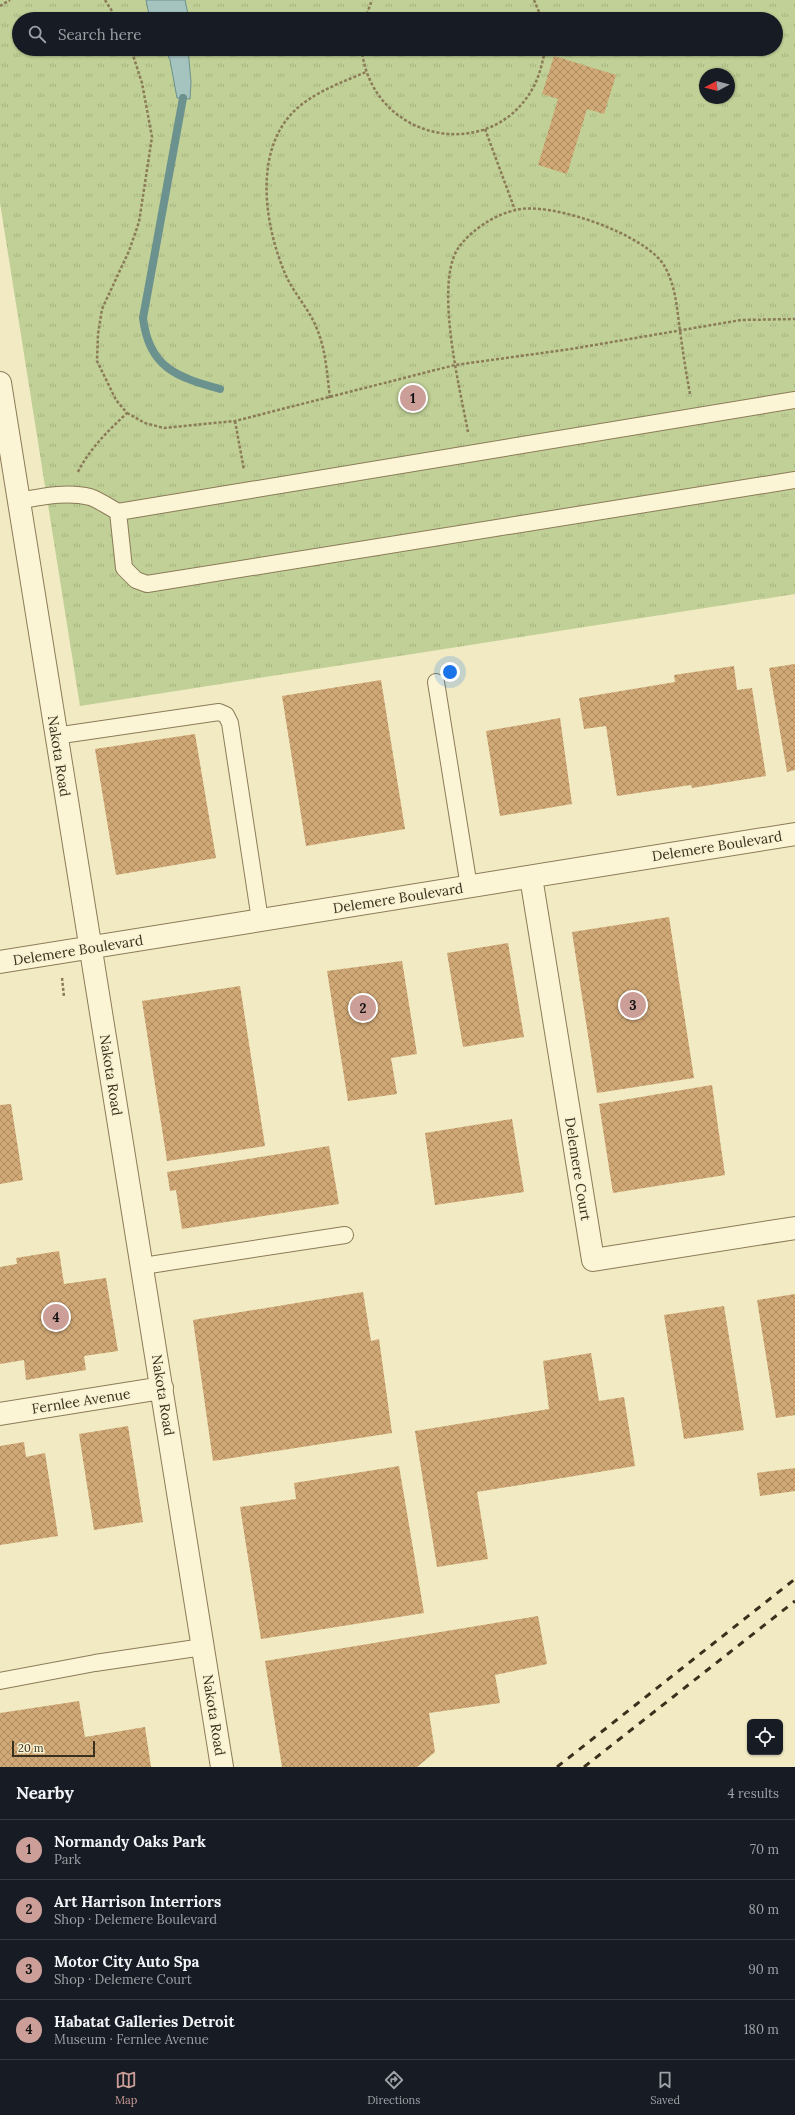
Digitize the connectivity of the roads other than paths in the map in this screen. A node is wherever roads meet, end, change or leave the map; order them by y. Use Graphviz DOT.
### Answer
graph roads {
  1 [pos="0,384"];
  2 [pos="795,400"];
  3 [pos="2,414"];
  4 [pos="795,480"];
  5 [pos="18,501"];
  6 [pos="118,512"];
  7 [pos="436,682"];
  8 [pos="55,736"];
  9 [pos="795,834"];
  10 [pos="531,877"];
  11 [pos="469,887"];
  12 [pos="260,920"];
  13 [pos="90,948"];
  14 [pos="0,962"];
  15 [pos="795,1228"];
  16 [pos="345,1235"];
  17 [pos="143,1266"];
  18 [pos="162,1388"];
  19 [pos="0,1414"];
  20 [pos="203,1647"];
  21 [pos="0,1681"];
  22 [pos="222,1767"];
  1 -- 3 [label="street, Nakota Road"];
  2 -- 6 [label="lane"];
  3 -- 5 [label="street, Nakota Road"];
  4 -- 6 [label="lane"];
  5 -- 6 [label="lane"];
  5 -- 8 [label="street, Nakota Road"];
  7 -- 11 [label="lane"];
  8 -- 12 [label="lane"];
  8 -- 13 [label="street, Nakota Road"];
  9 -- 10 [label="street, Delemere Boulevard"];
  10 -- 11 [label="street, Delemere Boulevard"];
  10 -- 15 [label="street, Delemere Court"];
  11 -- 12 [label="street, Delemere Boulevard"];
  12 -- 13 [label="street, Delemere Boulevard"];
  13 -- 14 [label="street, Delemere Boulevard"];
  13 -- 17 [label="street, Nakota Road"];
  16 -- 17 [label="lane"];
  17 -- 18 [label="street, Nakota Road"];
  18 -- 19 [label="street, Fernlee Avenue"];
  18 -- 20 [label="street, Nakota Road"];
  20 -- 21 [label="lane"];
  20 -- 22 [label="street, Nakota Road"];
}
